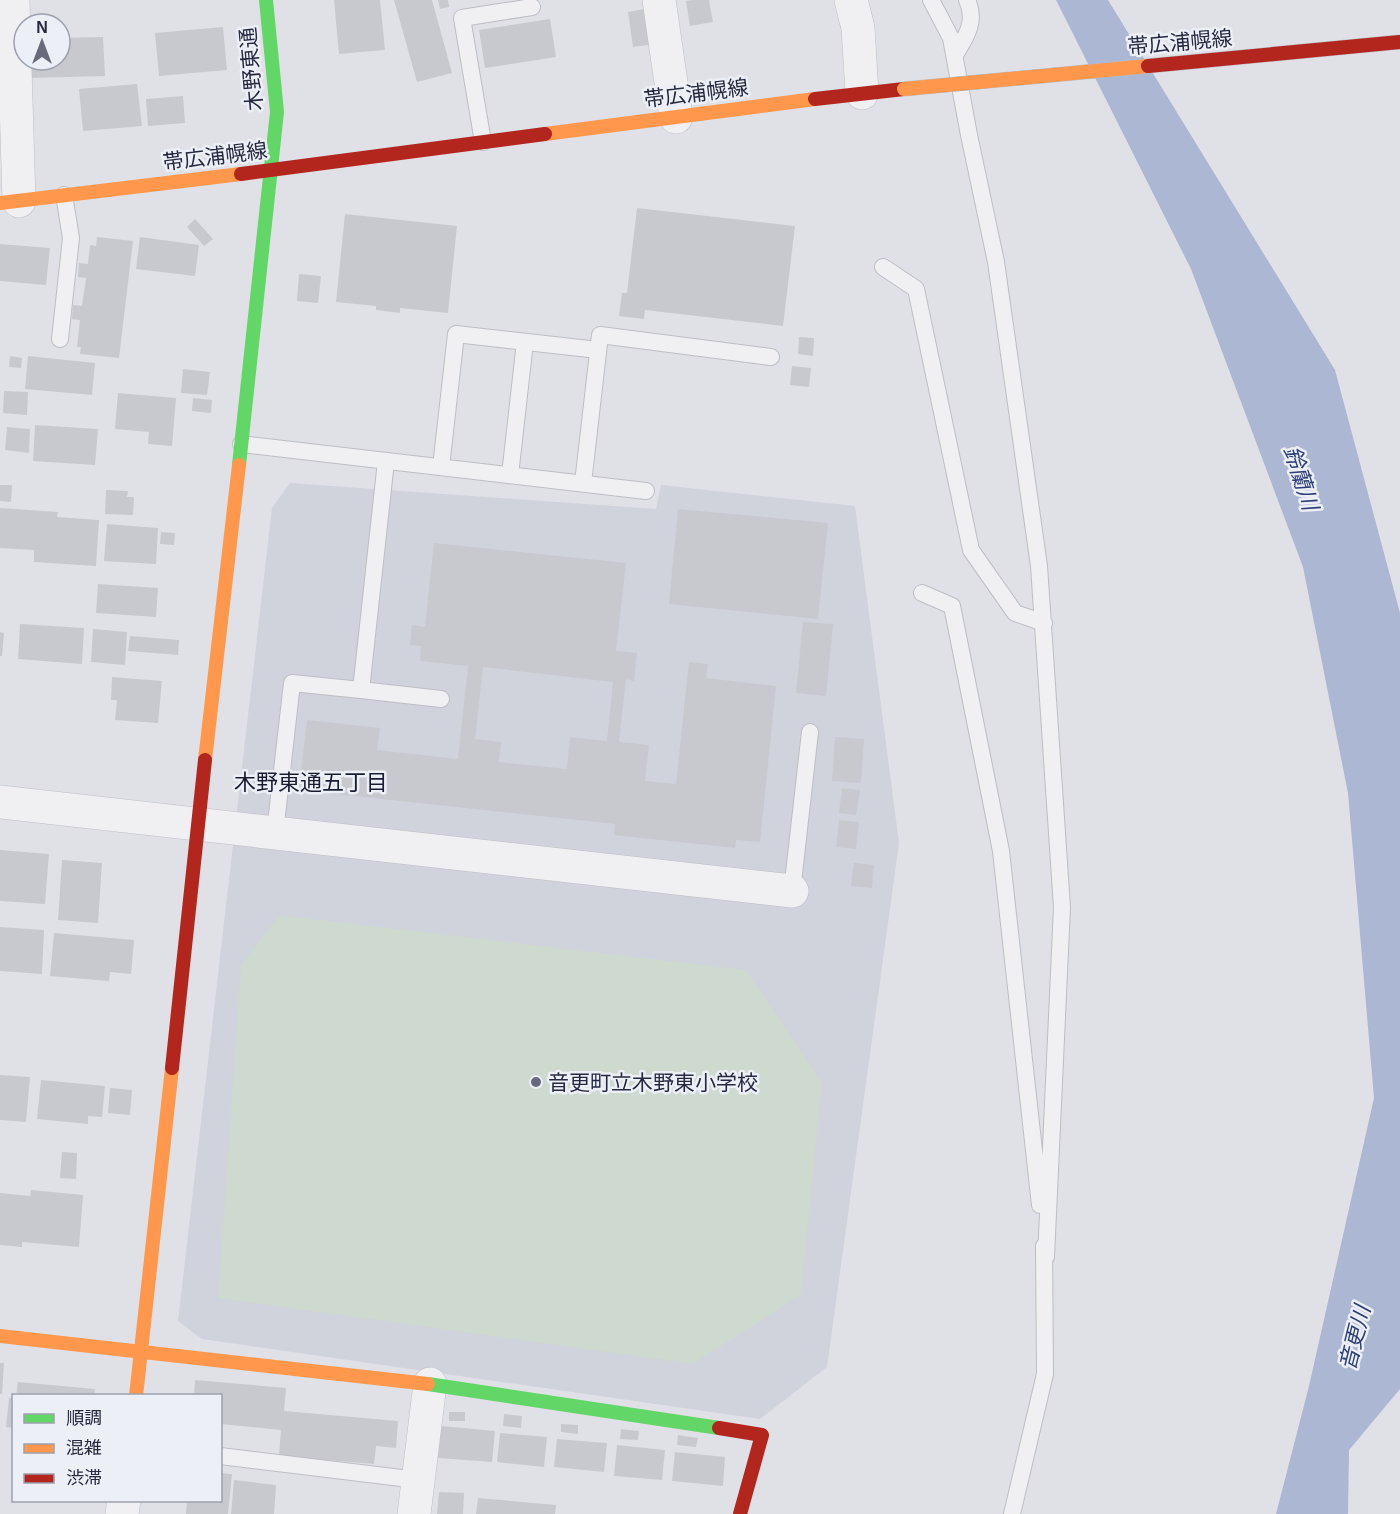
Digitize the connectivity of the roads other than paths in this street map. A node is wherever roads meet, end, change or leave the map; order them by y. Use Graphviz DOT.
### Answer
graph roads {
  1 [pos="13,0"];
  2 [pos="266,0"];
  3 [pos="659,0"];
  4 [pos="851,0"];
  5 [pos="931,0"];
  6 [pos="967,0"];
  7 [pos="532,7"];
  8 [pos="1400,42"];
  9 [pos="955,55"];
  10 [pos="862,93"];
  11 [pos="676,117"];
  12 [pos="483,142"];
  13 [pos="272,170"];
  14 [pos="64,195"];
  15 [pos="10,202"];
  16 [pos="883,267"];
  17 [pos="60,339"];
  18 [pos="525,342"];
  19 [pos="598,350"];
  20 [pos="771,357"];
  21 [pos="240,444"];
  22 [pos="386,461"];
  23 [pos="441,467"];
  24 [pos="510,475"];
  25 [pos="583,483"];
  26 [pos="646,490"];
  27 [pos="922,593"];
  28 [pos="1044,623"];
  29 [pos="361,690"];
  30 [pos="441,699"];
  31 [pos="810,732"];
  32 [pos="0,802"];
  33 [pos="198,823"];
  34 [pos="275,832"];
  35 [pos="792,891"];
  36 [pos="1046,1257"];
  37 [pos="0,1336"];
  38 [pos="141,1352"];
  39 [pos="430,1384"];
  40 [pos="136,1394"];
  41 [pos="222,1456"];
  42 [pos="418,1480"];
  43 [pos="414,1514"];
  44 [pos="740,1514"];
  45 [pos="1012,1514"];
  1 -- 15 [label="street"];
  2 -- 13 [label="street, 木野東通"];
  3 -- 11 [label="street"];
  4 -- 10 [label="street"];
  5 -- 9 [label="lane"];
  6 -- 9 [label="lane"];
  7 -- 12 [label="lane"];
  8 -- 10 [label="street, 帯広浦幌線, bridge"];
  9 -- 28 [label="lane"];
  10 -- 11 [label="street, 帯広浦幌線"];
  11 -- 12 [label="street, 帯広浦幌線"];
  12 -- 13 [label="street, 帯広浦幌線"];
  13 -- 14 [label="street, 帯広浦幌線"];
  13 -- 21 [label="street, 木野東通"];
  14 -- 15 [label="street, 帯広浦幌線"];
  14 -- 17 [label="lane"];
  16 -- 28 [label="lane"];
  18 -- 19 [label="lane"];
  18 -- 23 [label="lane"];
  18 -- 24 [label="lane"];
  19 -- 20 [label="lane"];
  19 -- 25 [label="lane"];
  21 -- 22 [label="lane"];
  21 -- 33 [label="street, 木野東通"];
  22 -- 23 [label="lane"];
  22 -- 29 [label="lane"];
  23 -- 24 [label="lane"];
  24 -- 25 [label="lane"];
  25 -- 26 [label="lane"];
  27 -- 36 [label="lane"];
  28 -- 36 [label="lane"];
  29 -- 30 [label="lane"];
  29 -- 34 [label="lane"];
  31 -- 35 [label="lane"];
  32 -- 33 [label="street"];
  33 -- 34 [label="street"];
  33 -- 38 [label="street, 木野東通"];
  34 -- 35 [label="street"];
  36 -- 45 [label="lane"];
  37 -- 38 [label="street"];
  38 -- 39 [label="street"];
  38 -- 40 [label="street, 木野東通"];
  39 -- 42 [label="street"];
  39 -- 44 [label="street"];
  41 -- 42 [label="lane"];
  42 -- 43 [label="street"];
}
